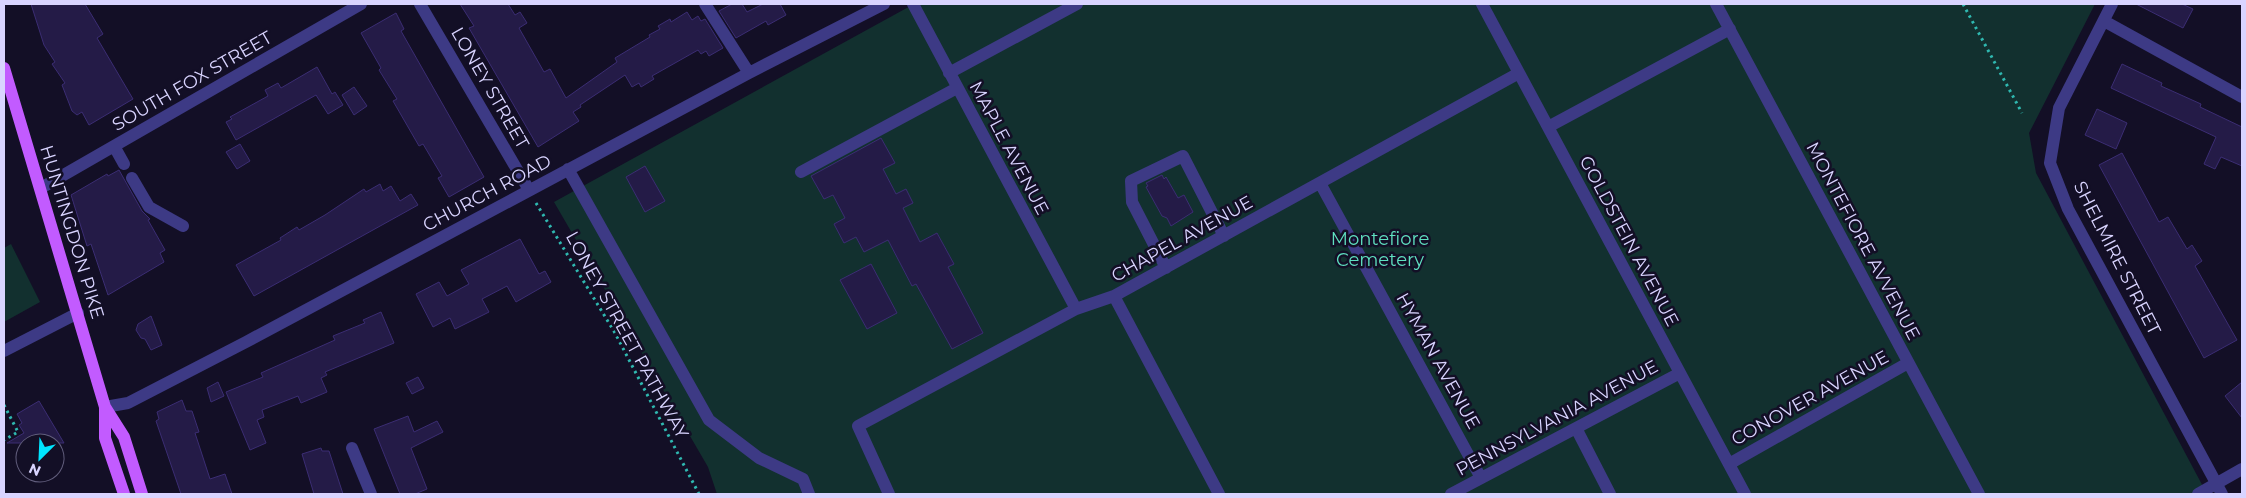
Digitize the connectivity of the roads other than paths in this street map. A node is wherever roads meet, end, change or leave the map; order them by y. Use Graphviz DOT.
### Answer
graph roads {
  1 [pos="360,4"];
  2 [pos="420,4"];
  3 [pos="705,4"];
  4 [pos="884,4"];
  5 [pos="913,4"];
  6 [pos="1077,4"];
  7 [pos="1482,4"];
  8 [pos="1716,4"];
  9 [pos="2112,4"];
  10 [pos="2104,20"];
  11 [pos="1730,29"];
  12 [pos="4,68"];
  13 [pos="749,72"];
  14 [pos="949,73"];
  15 [pos="1519,73"];
  16 [pos="957,88"];
  17 [pos="2242,96"];
  18 [pos="1548,127"];
  19 [pos="114,146"];
  20 [pos="124,164"];
  21 [pos="568,169"];
  22 [pos="801,172"];
  23 [pos="132,178"];
  24 [pos="1320,182"];
  25 [pos="40,188"];
  26 [pos="529,190"];
  27 [pos="183,226"];
  28 [pos="1224,236"];
  29 [pos="1166,268"];
  30 [pos="1114,296"];
  31 [pos="1076,309"];
  32 [pos="78,313"];
  33 [pos="4,351"];
  34 [pos="1908,363"];
  35 [pos="1680,373"];
  36 [pos="105,407"];
  37 [pos="1576,428"];
  38 [pos="352,448"];
  39 [pos="1729,464"];
  40 [pos="2242,469"];
  41 [pos="1481,478"];
  42 [pos="2219,489"];
  43 [pos="1469,490"];
  44 [pos="124,494"];
  45 [pos="142,494"];
  46 [pos="371,494"];
  47 [pos="809,494"];
  48 [pos="889,494"];
  49 [pos="1219,494"];
  50 [pos="1451,494"];
  51 [pos="1610,494"];
  52 [pos="1745,494"];
  53 [pos="1979,494"];
  54 [pos="2198,494"];
  1 -- 19 [label="street, SOUTH FOX STREET"];
  2 -- 26 [label="street, LONEY STREET"];
  3 -- 13 [label="street"];
  4 -- 13 [label="street, CHURCH ROAD"];
  5 -- 14 [label="street, MAPLE AVENUE"];
  6 -- 14 [label="street"];
  7 -- 15 [label="street, GOLDSTEIN AVENUE"];
  8 -- 11 [label="street, MONTEFIORE AVVENUE"];
  9 -- 10 [label="street, SHELMIRE STREET"];
  10 -- 17 [label="street"];
  10 -- 42 [label="street, SHELMIRE STREET"];
  11 -- 18 [label="street"];
  11 -- 34 [label="street, MONTEFIORE AVVENUE"];
  12 -- 25 [label="main road, HUNTINGDON PIKE"];
  13 -- 21 [label="street, CHURCH ROAD"];
  14 -- 16 [label="street, MAPLE AVENUE"];
  15 -- 18 [label="street, GOLDSTEIN AVENUE"];
  15 -- 24 [label="street, CHAPEL AVENUE"];
  16 -- 22 [label="street"];
  16 -- 31 [label="street, MAPLE AVENUE"];
  18 -- 35 [label="street, GOLDSTEIN AVENUE"];
  19 -- 20 [label="street"];
  19 -- 25 [label="street, SOUTH FOX STREET"];
  21 -- 26 [label="street, CHURCH ROAD"];
  21 -- 47 [label="street"];
  23 -- 27 [label="street"];
  24 -- 28 [label="street, CHAPEL AVENUE"];
  24 -- 41 [label="street, HYMAN AVENUE"];
  25 -- 32 [label="main road, HUNTINGDON PIKE"];
  26 -- 36 [label="street, CHURCH ROAD"];
  28 -- 29 [label="street, CHAPEL AVENUE"];
  28 -- 29 [label="street"];
  29 -- 30 [label="street, CHAPEL AVENUE"];
  30 -- 31 [label="street, CHAPEL AVENUE"];
  30 -- 49 [label="street"];
  31 -- 48 [label="street, CHAPEL AVENUE"];
  32 -- 33 [label="street"];
  32 -- 36 [label="main road, HUNTINGDON PIKE"];
  34 -- 39 [label="street, CONOVER AVENUE"];
  34 -- 53 [label="street, MONTEFIORE AVVENUE"];
  35 -- 37 [label="street, PENNSYLVANIA AVENUE"];
  35 -- 39 [label="street, GOLDSTEIN AVENUE"];
  36 -- 44 [label="main road, HUNTINGDON PIKE"];
  36 -- 45 [label="main road, HUNTINGDON PIKE"];
  37 -- 41 [label="street, PENNSYLVANIA AVENUE"];
  37 -- 51 [label="street"];
  38 -- 46 [label="street"];
  39 -- 52 [label="street, GOLDSTEIN AVENUE"];
  40 -- 42 [label="street"];
  41 -- 43 [label="street, PENNSYLVANIA AVENUE"];
  42 -- 54 [label="street"];
  43 -- 50 [label="street, PENNSYLVANIA AVENUE"];
}
